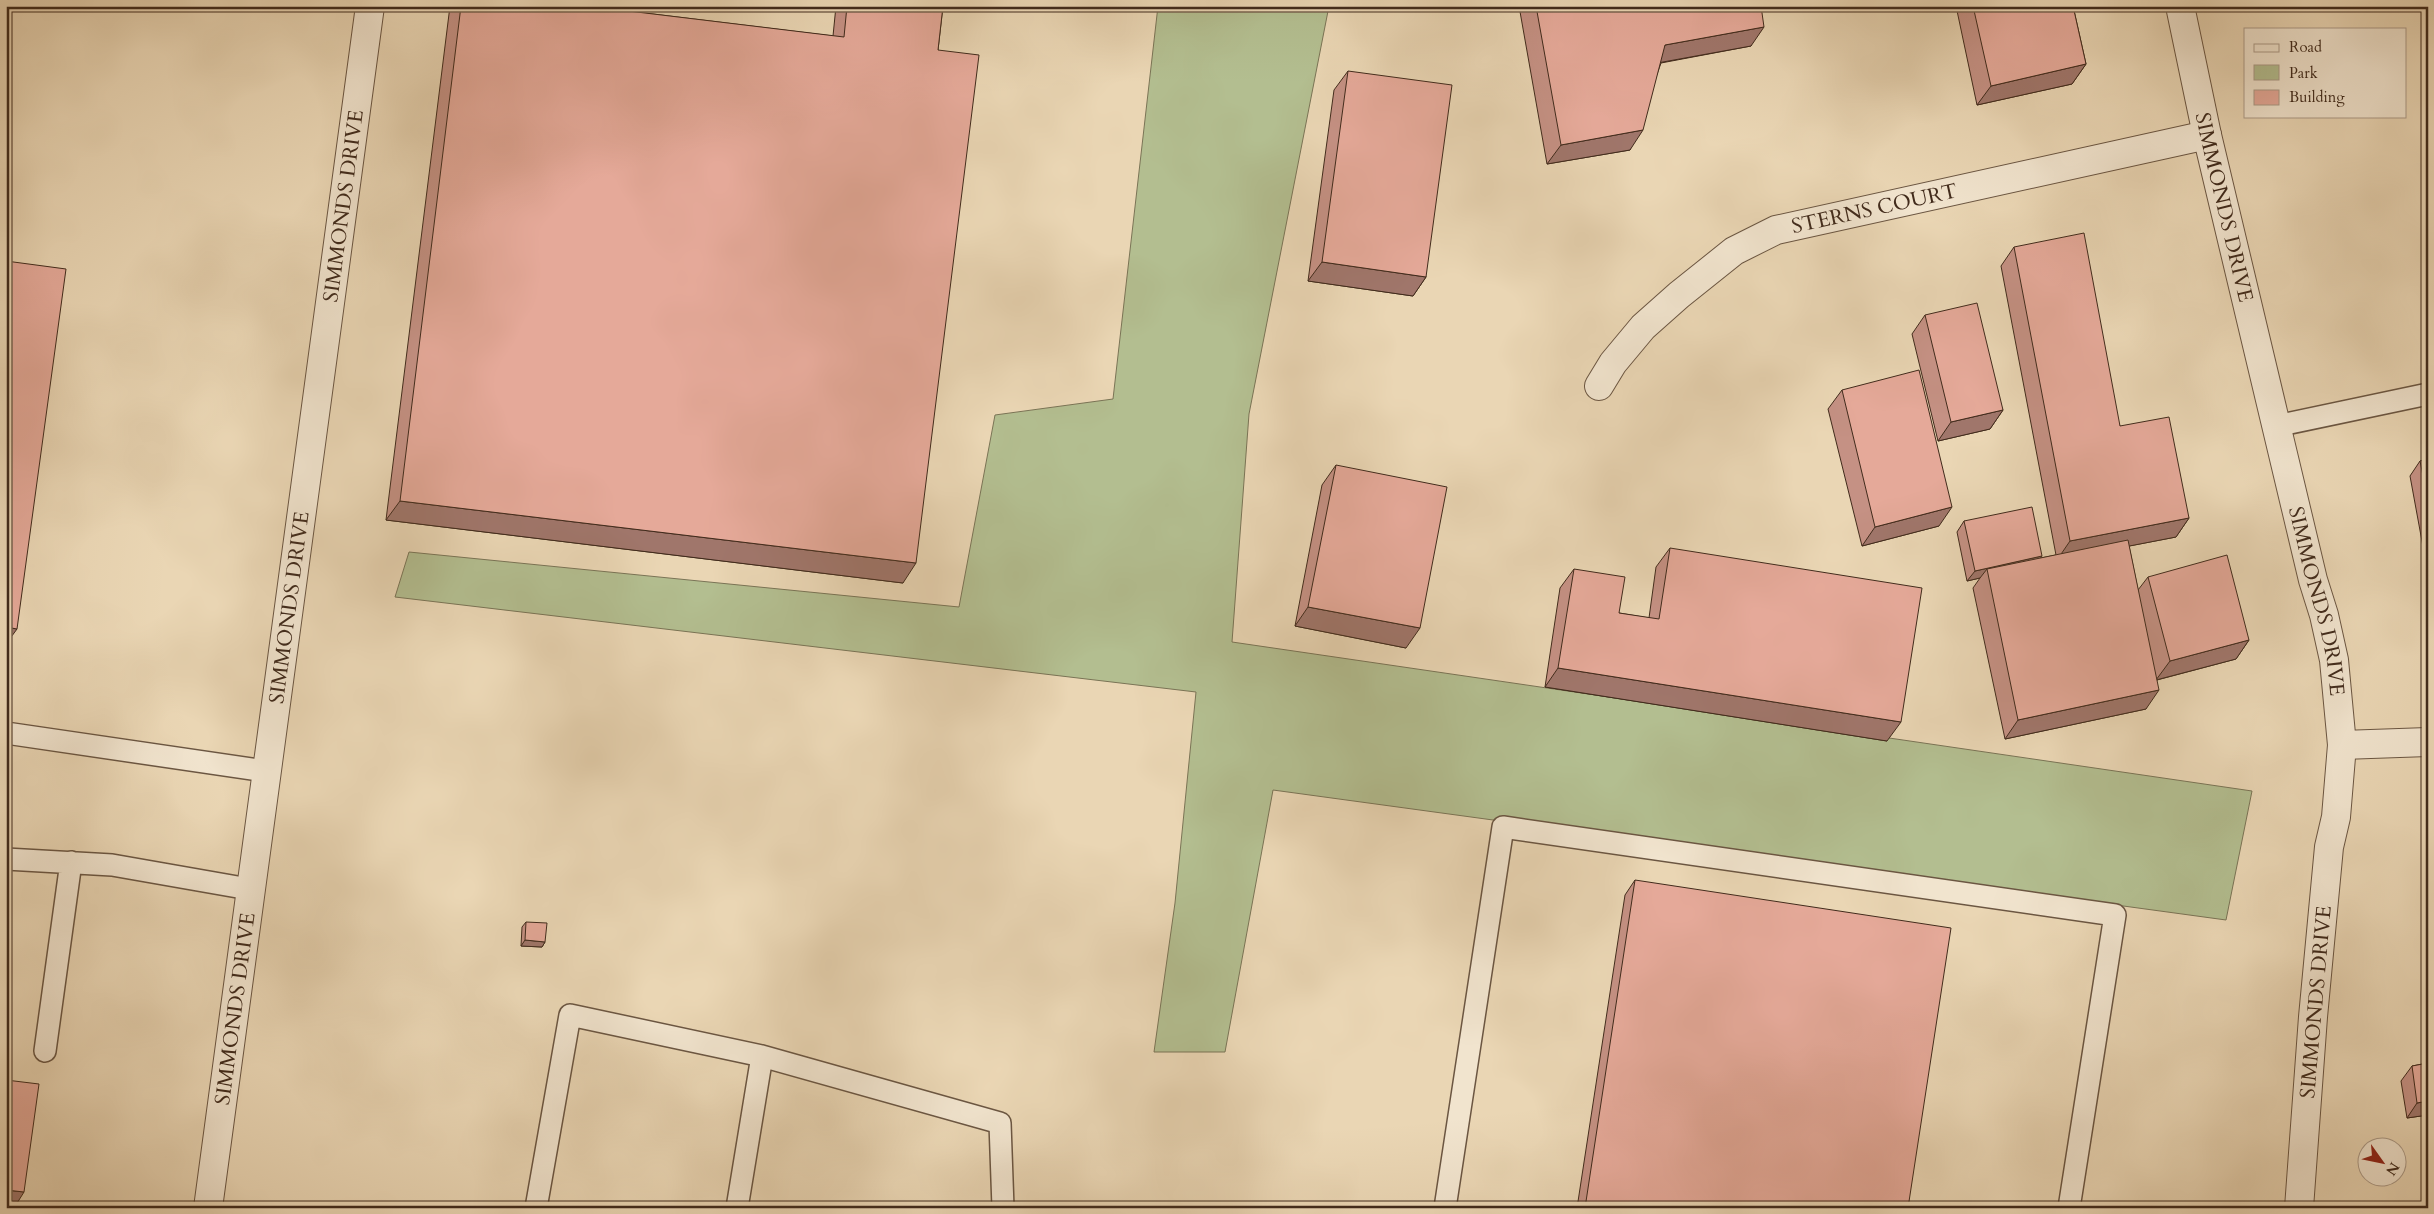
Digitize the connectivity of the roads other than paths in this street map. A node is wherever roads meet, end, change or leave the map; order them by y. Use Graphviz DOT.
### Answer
graph roads {
  1 [pos="370,6"];
  2 [pos="2180,6"];
  3 [pos="2207,135"];
  4 [pos="1599,386"];
  5 [pos="2428,394"];
  6 [pos="2276,426"];
  7 [pos="6,733"];
  8 [pos="2428,742"];
  9 [pos="2342,745"];
  10 [pos="265,771"];
  11 [pos="6,859"];
  12 [pos="71,862"];
  13 [pos="250,889"];
  14 [pos="45,1051"];
  15 [pos="762,1056"];
  16 [pos="208,1208"];
  17 [pos="536,1208"];
  18 [pos="737,1208"];
  19 [pos="1003,1208"];
  20 [pos="1445,1208"];
  21 [pos="2069,1208"];
  22 [pos="2299,1208"];
  1 -- 10 [label="street, SIMMONDS DRIVE"];
  2 -- 3 [label="street, SIMMONDS DRIVE"];
  3 -- 4 [label="street, STERNS COURT"];
  3 -- 6 [label="street, SIMMONDS DRIVE"];
  5 -- 6 [label="lane"];
  6 -- 9 [label="street, SIMMONDS DRIVE"];
  7 -- 10 [label="lane"];
  8 -- 9 [label="street"];
  9 -- 22 [label="street, SIMMONDS DRIVE"];
  10 -- 13 [label="street, SIMMONDS DRIVE"];
  11 -- 12 [label="lane"];
  12 -- 13 [label="lane"];
  12 -- 14 [label="lane"];
  13 -- 16 [label="street, SIMMONDS DRIVE"];
  15 -- 17 [label="lane"];
  15 -- 18 [label="lane"];
  15 -- 19 [label="lane"];
  20 -- 21 [label="lane"];
}
